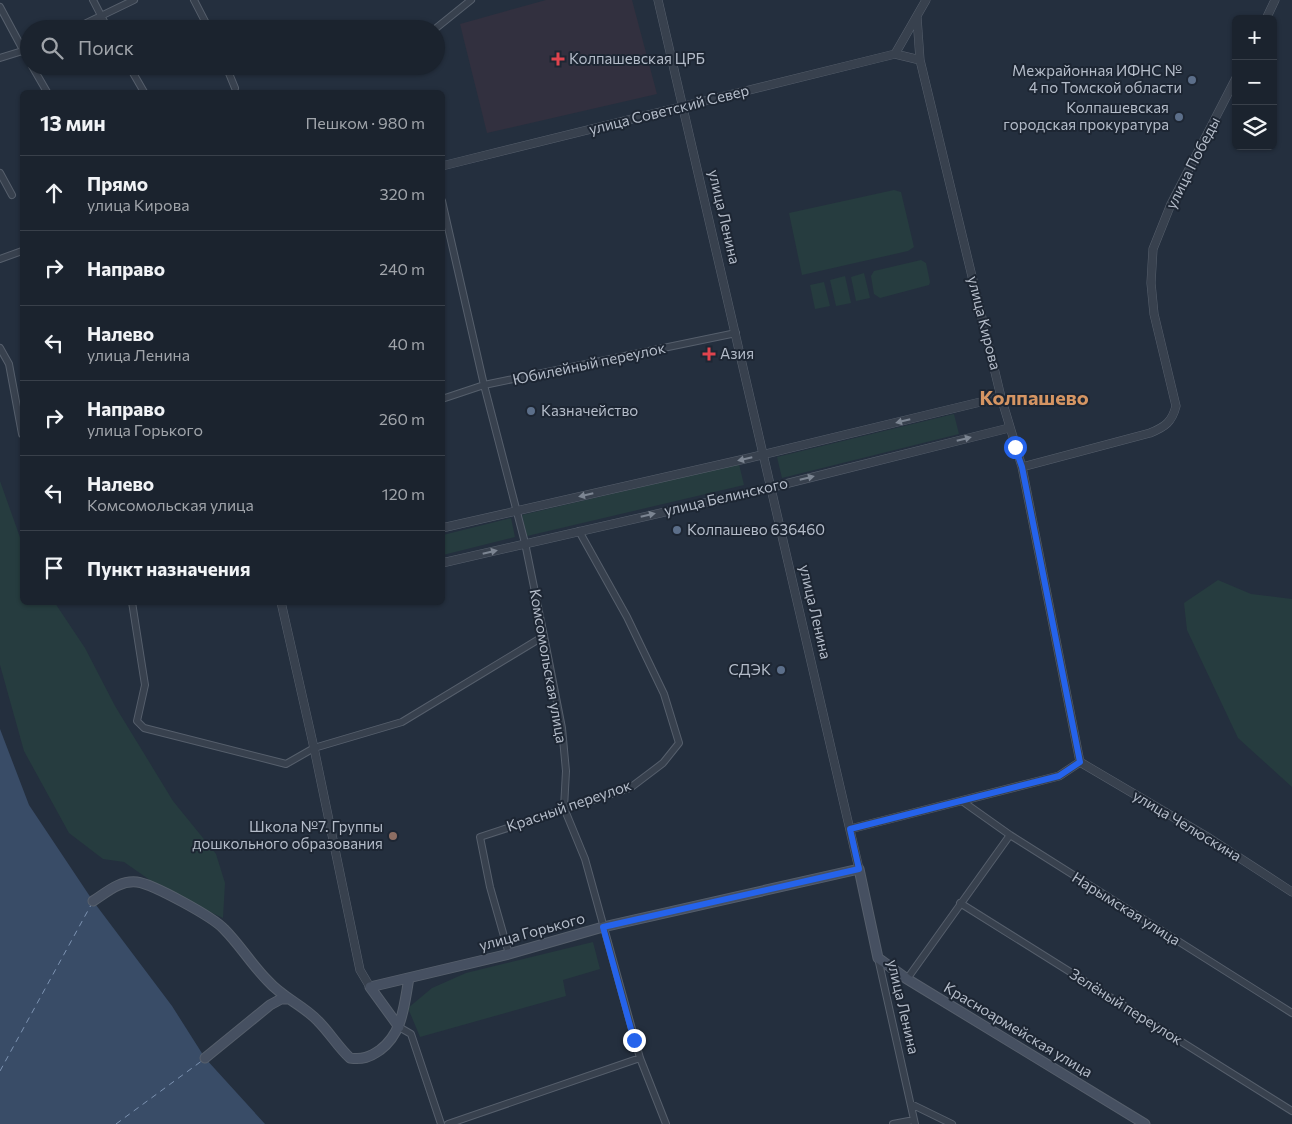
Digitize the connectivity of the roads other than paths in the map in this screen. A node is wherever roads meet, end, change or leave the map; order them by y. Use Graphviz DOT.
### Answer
graph roads {
  1 [pos="93,0"];
  2 [pos="134,0"];
  3 [pos="194,0"];
  4 [pos="471,0"];
  5 [pos="658,0"];
  6 [pos="926,0"];
  7 [pos="1275,0"];
  8 [pos="0,7"];
  9 [pos="1268,15"];
  10 [pos="101,16"];
  11 [pos="917,17"];
  12 [pos="93,20"];
  13 [pos="103,20"];
  14 [pos="204,20"];
  15 [pos="445,21"];
  16 [pos="20,40"];
  17 [pos="20,52"];
  18 [pos="895,54"];
  19 [pos="0,58"];
  20 [pos="920,60"];
  21 [pos="37,75"];
  22 [pos="135,75"];
  23 [pos="230,75"];
  24 [pos="1232,86"];
  25 [pos="235,88"];
  26 [pos="46,90"];
  27 [pos="143,90"];
  28 [pos="684,107"];
  29 [pos="445,165"];
  30 [pos="0,172"];
  31 [pos="12,195"];
  32 [pos="445,215"];
  33 [pos="20,252"];
  34 [pos="0,259"];
  35 [pos="736,332"];
  36 [pos="0,348"];
  37 [pos="484,385"];
  38 [pos="1001,397"];
  39 [pos="445,398"];
  40 [pos="20,423"];
  41 [pos="1009,428"];
  42 [pos="764,454"];
  43 [pos="1022,467"];
  44 [pos="772,487"];
  45 [pos="516,510"];
  46 [pos="445,527"];
  47 [pos="579,531"];
  48 [pos="525,543"];
  49 [pos="445,562"];
  50 [pos="132,605"];
  51 [pos="282,605"];
  52 [pos="544,636"];
  53 [pos="314,748"];
  54 [pos="1080,762"];
  55 [pos="962,801"];
  56 [pos="564,808"];
  57 [pos="850,829"];
  58 [pos="1010,835"];
  59 [pos="859,869"];
  60 [pos="1292,892"];
  61 [pos="93,901"];
  62 [pos="960,903"];
  63 [pos="603,927"];
  64 [pos="509,954"];
  65 [pos="878,958"];
  66 [pos="409,978"];
  67 [pos="907,979"];
  68 [pos="370,987"];
  69 [pos="287,999"];
  70 [pos="1292,1013"];
  71 [pos="399,1027"];
  72 [pos="206,1058"];
  73 [pos="640,1058"];
  74 [pos="911,1104"];
  75 [pos="1292,1111"];
  76 [pos="915,1122"];
  77 [pos="441,1124"];
  78 [pos="448,1124"];
  79 [pos="666,1124"];
  80 [pos="893,1124"];
  81 [pos="952,1124"];
  82 [pos="1145,1124"];
  1 -- 10 [label="street"];
  2 -- 10 [label="street"];
  3 -- 14 [label="street"];
  4 -- 15 [label="street"];
  5 -- 28 [label="street, улица Ленина"];
  6 -- 11 [label="street"];
  7 -- 9 [label="street"];
  8 -- 16 [label="street"];
  10 -- 12 [label="street"];
  10 -- 13 [label="street"];
  11 -- 18 [label="street"];
  11 -- 20 [label="street, улица Кирова"];
  17 -- 19 [label="street"];
  18 -- 20 [label="street"];
  18 -- 28 [label="street, улица Советский Север"];
  20 -- 38 [label="street, улица Кирова"];
  21 -- 26 [label="street"];
  22 -- 27 [label="street"];
  23 -- 25 [label="street"];
  24 -- 43 [label="street, улица Победы"];
  28 -- 29 [label="street, улица Советский Север"];
  28 -- 35 [label="street, улица Ленина"];
  30 -- 31 [label="street"];
  32 -- 37 [label="street, Комсомольская улица"];
  33 -- 34 [label="street"];
  35 -- 37 [label="street, Юбилейный переулок"];
  35 -- 42 [label="street, улица Ленина"];
  36 -- 40 [label="street"];
  37 -- 39 [label="street, Юбилейный переулок"];
  37 -- 45 [label="street, Комсомольская улица"];
  38 -- 41 [label="street, улица Кирова"];
  38 -- 42 [label="street, one-way"];
  41 -- 43 [label="street, улица Кирова"];
  44 -- 41 [label="street, улица Белинского, one-way"];
  42 -- 44 [label="street, улица Ленина"];
  42 -- 45 [label="street, one-way"];
  43 -- 54 [label="street, улица Кирова"];
  47 -- 44 [label="street, улица Белинского, one-way"];
  44 -- 57 [label="street, улица Ленина"];
  45 -- 46 [label="street"];
  45 -- 48 [label="street, Комсомольская улица"];
  47 -- 48 [label="street, улица Белинского"];
  47 -- 56 [label="street, Красный переулок"];
  49 -- 48 [label="street, улица Белинского, one-way"];
  48 -- 52 [label="street, Комсомольская улица"];
  50 -- 53 [label="street"];
  51 -- 53 [label="street"];
  52 -- 53 [label="street"];
  52 -- 56 [label="street, Комсомольская улица"];
  53 -- 68 [label="street"];
  54 -- 55 [label="street"];
  54 -- 60 [label="street, улица Челюскина"];
  55 -- 57 [label="street"];
  55 -- 58 [label="street, Нарымская улица"];
  56 -- 63 [label="street, Комсомольская улица"];
  56 -- 64 [label="street, Красный переулок"];
  57 -- 59 [label="street, улица Ленина"];
  58 -- 62 [label="street"];
  58 -- 70 [label="street, Нарымская улица"];
  59 -- 63 [label="main road, улица Горького"];
  59 -- 65 [label="main road, улица Ленина"];
  61 -- 69 [label="main road"];
  62 -- 67 [label="street"];
  62 -- 75 [label="street, Зелёный переулок"];
  63 -- 64 [label="main road, улица Горького"];
  63 -- 73 [label="street, Комсомольская улица"];
  64 -- 66 [label="main road, улица Горького"];
  65 -- 67 [label="main road, Красноармейская улица"];
  65 -- 74 [label="street, улица Ленина"];
  66 -- 68 [label="main road, улица Горького"];
  66 -- 71 [label="main road"];
  67 -- 82 [label="main road, Красноармейская улица"];
  68 -- 71 [label="main road"];
  69 -- 71 [label="main road"];
  69 -- 72 [label="main road"];
  71 -- 77 [label="street"];
  73 -- 78 [label="street"];
  73 -- 79 [label="street, Комсомольская улица"];
  74 -- 76 [label="street, улица Ленина"];
  74 -- 81 [label="street"];
  76 -- 80 [label="street"];
}
